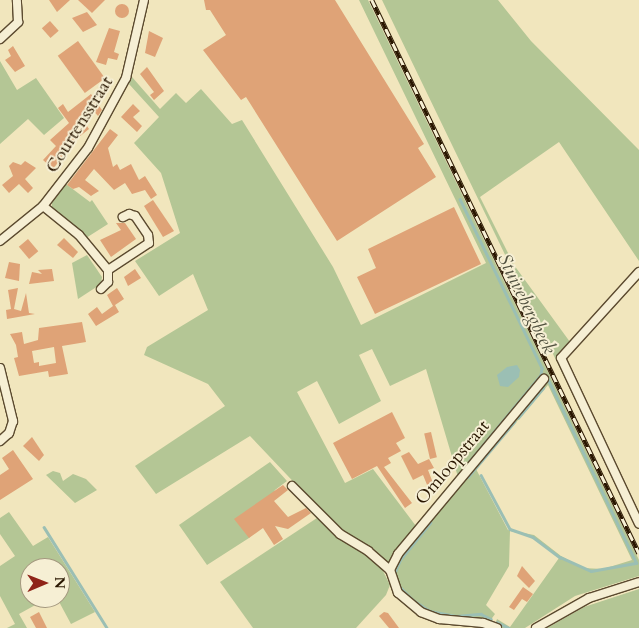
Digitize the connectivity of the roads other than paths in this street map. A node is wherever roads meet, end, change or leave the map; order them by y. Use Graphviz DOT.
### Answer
graph roads {
  1 [pos="17,0"];
  2 [pos="144,0"];
  3 [pos="0,39"];
  4 [pos="43,206"];
  5 [pos="123,217"];
  6 [pos="0,241"];
  7 [pos="108,270"];
  8 [pos="639,272"];
  9 [pos="101,289"];
  10 [pos="0,368"];
  11 [pos="544,378"];
  12 [pos="0,441"];
  13 [pos="292,486"];
  14 [pos="639,524"];
  15 [pos="390,570"];
  16 [pos="639,582"];
  17 [pos="497,628"];
  18 [pos="536,628"];
  1 -- 3 [label="street"];
  2 -- 4 [label="street, Courtensstraat"];
  4 -- 6 [label="street, Courtensstraat"];
  4 -- 7 [label="street"];
  5 -- 7 [label="street"];
  7 -- 9 [label="street"];
  8 -- 14 [label="street"];
  10 -- 12 [label="street"];
  11 -- 15 [label="street, Omloopstraat"];
  13 -- 15 [label="street"];
  15 -- 17 [label="street"];
  16 -- 18 [label="street"];
}
